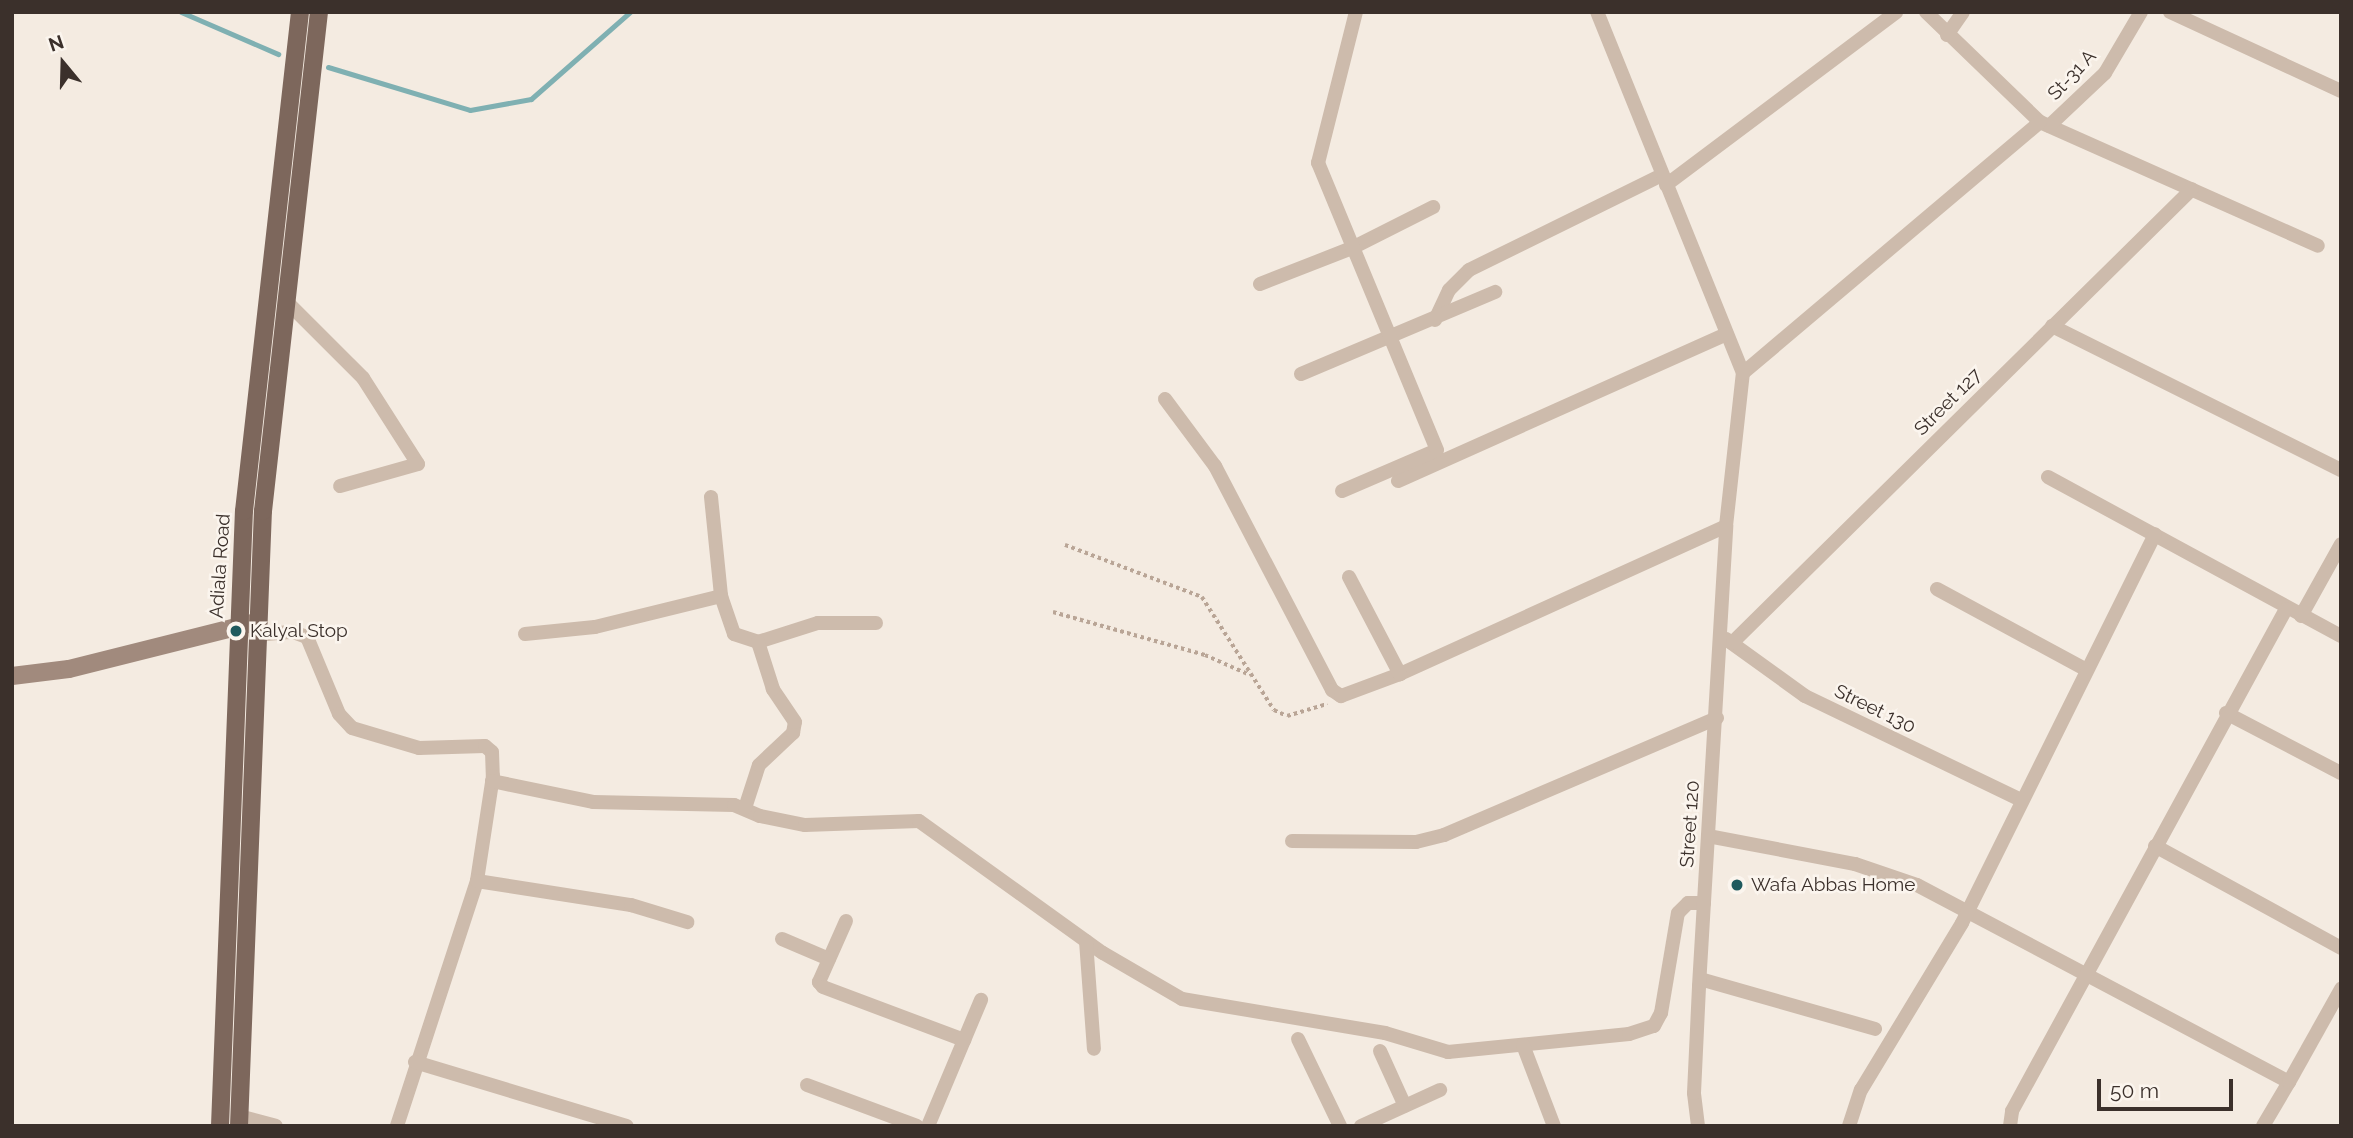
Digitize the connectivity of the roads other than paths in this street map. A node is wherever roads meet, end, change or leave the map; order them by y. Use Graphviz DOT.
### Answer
graph roads {
  1 [pos="300,12"];
  2 [pos="319,12"];
  3 [pos="1356,12"];
  4 [pos="1597,12"];
  5 [pos="1896,12"];
  6 [pos="1926,12"];
  7 [pos="1963,12"];
  8 [pos="2141,12"];
  9 [pos="2170,12"];
  10 [pos="1947,35"];
  11 [pos="2341,91"];
  12 [pos="2044,124"];
  13 [pos="1664,180"];
  14 [pos="2192,189"];
  15 [pos="1433,207"];
  16 [pos="2318,246"];
  17 [pos="1352,248"];
  18 [pos="1260,284"];
  19 [pos="1495,292"];
  20 [pos="286,301"];
  21 [pos="1435,320"];
  22 [pos="2052,326"];
  23 [pos="1727,334"];
  24 [pos="1390,340"];
  25 [pos="1743,373"];
  26 [pos="1301,374"];
  27 [pos="1165,399"];
  28 [pos="1437,450"];
  29 [pos="1463,454"];
  30 [pos="2341,470"];
  31 [pos="2048,477"];
  32 [pos="1398,481"];
  33 [pos="340,486"];
  34 [pos="1342,491"];
  35 [pos="711,497"];
  36 [pos="1726,526"];
  37 [pos="2155,534"];
  38 [pos="2341,544"];
  39 [pos="1349,577"];
  40 [pos="1937,589"];
  41 [pos="721,596"];
  42 [pos="2286,609"];
  43 [pos="2301,616"];
  44 [pos="876,622"];
  45 [pos="237,624"];
  46 [pos="255,629"];
  47 [pos="525,634"];
  48 [pos="2341,636"];
  49 [pos="1727,640"];
  50 [pos="758,642"];
  51 [pos="2087,670"];
  52 [pos="1400,674"];
  53 [pos="12,676"];
  54 [pos="2226,713"];
  55 [pos="1717,718"];
  56 [pos="2341,773"];
  57 [pos="492,781"];
  58 [pos="2021,800"];
  59 [pos="745,808"];
  60 [pos="1708,836"];
  61 [pos="1292,841"];
  62 [pos="2155,846"];
  63 [pos="477,881"];
  64 [pos="1704,903"];
  65 [pos="1966,914"];
  66 [pos="846,921"];
  67 [pos="687,922"];
  68 [pos="782,939"];
  69 [pos="1086,942"];
  70 [pos="2341,948"];
  71 [pos="829,959"];
  72 [pos="2085,975"];
  73 [pos="1700,979"];
  74 [pos="2341,989"];
  75 [pos="981,1000"];
  76 [pos="1875,1029"];
  77 [pos="1298,1039"];
  78 [pos="964,1040"];
  79 [pos="1523,1045"];
  80 [pos="1094,1049"];
  81 [pos="1380,1051"];
  82 [pos="415,1062"];
  83 [pos="2290,1082"];
  84 [pos="807,1085"];
  85 [pos="1440,1090"];
  86 [pos="1405,1106"];
  87 [pos="1393,1119"];
  88 [pos="879,1120"];
  89 [pos="239,1121"];
  90 [pos="220,1126"];
  91 [pos="276,1126"];
  92 [pos="397,1126"];
  93 [pos="627,1126"];
  94 [pos="917,1126"];
  95 [pos="928,1126"];
  96 [pos="1339,1126"];
  97 [pos="1361,1126"];
  98 [pos="1553,1126"];
  99 [pos="1698,1126"];
  100 [pos="1849,1126"];
  101 [pos="2010,1126"];
  102 [pos="2263,1126"];
  1 -- 45 [label="main road, Adiala Road"];
  2 -- 20 [label="main road, Adiala Road"];
  3 -- 17 [label="street"];
  4 -- 13 [label="street"];
  5 -- 13 [label="street"];
  6 -- 10 [label="street"];
  7 -- 10 [label="street"];
  8 -- 12 [label="street, St-31 A"];
  9 -- 11 [label="street"];
  10 -- 12 [label="street"];
  12 -- 14 [label="street"];
  12 -- 25 [label="street, St-31 A"];
  13 -- 21 [label="street"];
  13 -- 23 [label="street"];
  14 -- 16 [label="street"];
  14 -- 22 [label="street, Street 127"];
  15 -- 17 [label="street"];
  17 -- 18 [label="street"];
  17 -- 24 [label="street"];
  19 -- 21 [label="street"];
  20 -- 33 [label="street"];
  20 -- 46 [label="main road, Adiala Road"];
  21 -- 24 [label="street"];
  22 -- 30 [label="street"];
  22 -- 49 [label="street, Street 127"];
  23 -- 25 [label="street"];
  23 -- 29 [label="street"];
  24 -- 26 [label="street"];
  24 -- 28 [label="street"];
  25 -- 36 [label="street, Street 120"];
  27 -- 52 [label="street"];
  28 -- 29 [label="street"];
  28 -- 34 [label="street"];
  29 -- 32 [label="street"];
  31 -- 37 [label="street"];
  35 -- 41 [label="street"];
  36 -- 49 [label="street, Street 120"];
  36 -- 52 [label="street"];
  37 -- 42 [label="street"];
  37 -- 51 [label="street"];
  38 -- 43 [label="street"];
  39 -- 52 [label="street"];
  40 -- 51 [label="street"];
  41 -- 47 [label="street"];
  41 -- 50 [label="street"];
  42 -- 43 [label="street"];
  42 -- 54 [label="street"];
  43 -- 48 [label="street"];
  44 -- 50 [label="street"];
  45 -- 46 [label="main road"];
  45 -- 53 [label="main road"];
  45 -- 90 [label="main road, Adiala Road"];
  46 -- 57 [label="street"];
  46 -- 89 [label="main road, Adiala Road"];
  49 -- 55 [label="street, Street 120"];
  49 -- 58 [label="street, Street 130"];
  50 -- 59 [label="street"];
  51 -- 58 [label="street"];
  54 -- 56 [label="street"];
  54 -- 62 [label="street"];
  55 -- 60 [label="street, Street 120"];
  55 -- 61 [label="street"];
  57 -- 59 [label="street"];
  57 -- 63 [label="street"];
  58 -- 65 [label="street"];
  59 -- 69 [label="street"];
  60 -- 64 [label="street, Street 120"];
  60 -- 65 [label="street"];
  62 -- 70 [label="street"];
  62 -- 72 [label="street"];
  63 -- 67 [label="street"];
  63 -- 82 [label="street"];
  64 -- 73 [label="street, Street 120"];
  64 -- 79 [label="street"];
  65 -- 72 [label="street"];
  65 -- 100 [label="street"];
  66 -- 71 [label="street"];
  68 -- 71 [label="street"];
  69 -- 79 [label="street"];
  69 -- 80 [label="street"];
  71 -- 78 [label="street"];
  72 -- 83 [label="street"];
  72 -- 101 [label="street"];
  73 -- 76 [label="street"];
  73 -- 99 [label="street, Street 120"];
  74 -- 83 [label="street"];
  75 -- 78 [label="street"];
  77 -- 96 [label="street"];
  78 -- 95 [label="street"];
  79 -- 98 [label="street"];
  81 -- 86 [label="street"];
  82 -- 92 [label="street"];
  82 -- 93 [label="street"];
  83 -- 102 [label="street"];
  84 -- 88 [label="street"];
  85 -- 86 [label="street"];
  86 -- 87 [label="street"];
  87 -- 97 [label="street"];
  88 -- 94 [label="street"];
  89 -- 91 [label="street"];
}
